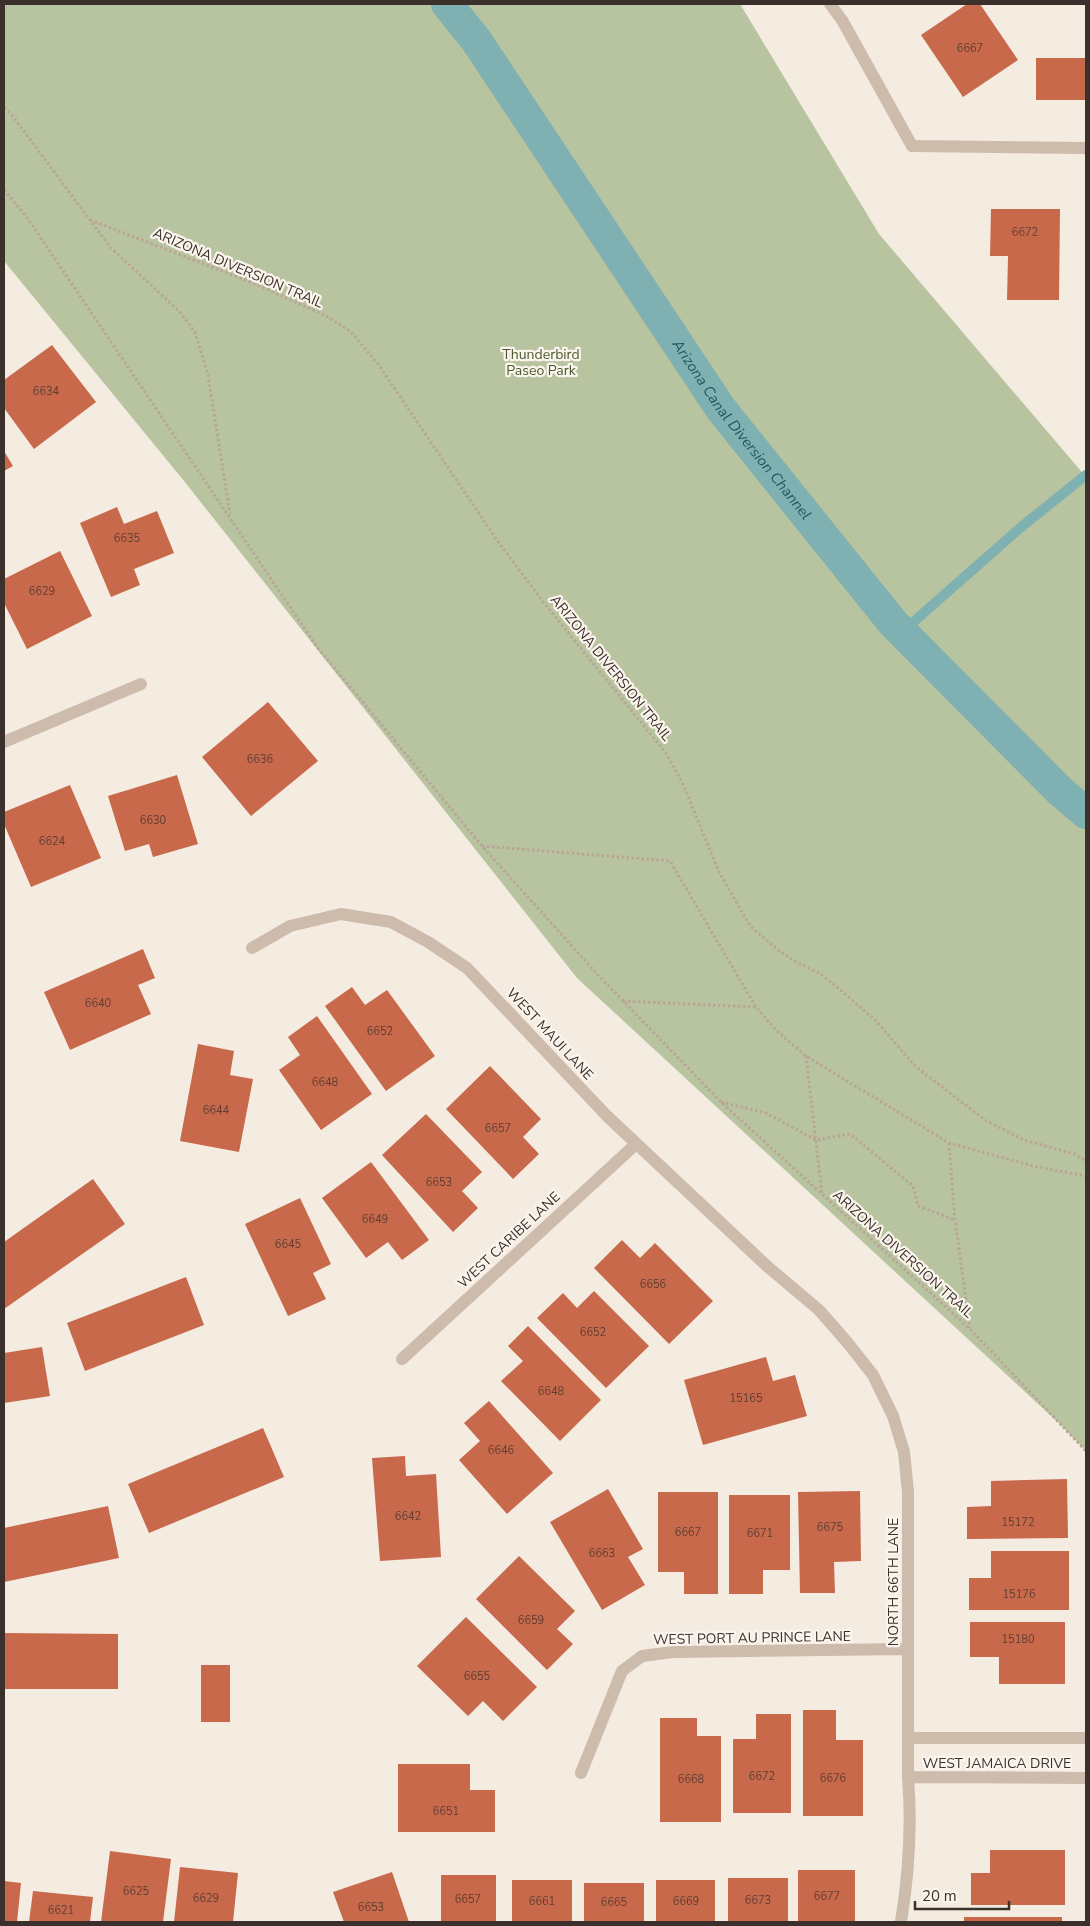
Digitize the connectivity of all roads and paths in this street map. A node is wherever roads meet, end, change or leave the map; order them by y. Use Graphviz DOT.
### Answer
graph roads {
  1 [pos="830,4"];
  2 [pos="4,108"];
  3 [pos="1086,148"];
  4 [pos="4,190"];
  5 [pos="90,220"];
  6 [pos="231,517"];
  7 [pos="141,684"];
  8 [pos="4,742"];
  9 [pos="482,846"];
  10 [pos="252,948"];
  11 [pos="623,1001"];
  12 [pos="756,1007"];
  13 [pos="806,1056"];
  14 [pos="721,1102"];
  15 [pos="816,1140"];
  16 [pos="949,1143"];
  17 [pos="636,1144"];
  18 [pos="1086,1161"];
  19 [pos="1086,1176"];
  20 [pos="822,1195"];
  21 [pos="955,1220"];
  22 [pos="786,1282"];
  23 [pos="970,1330"];
  24 [pos="402,1359"];
  25 [pos="1086,1451"];
  26 [pos="908,1649"];
  27 [pos="909,1738"];
  28 [pos="1086,1738"];
  29 [pos="581,1773"];
  30 [pos="908,1777"];
  31 [pos="1086,1778"];
  32 [pos="902,1922"];
  1 -- 3 [label="street"];
  2 -- 5 [label="path, ARIZONA DIVERSION TRAIL"];
  4 -- 6 [label="path, ARIZONA DIVERSION TRAIL"];
  5 -- 6 [label="path, ARIZONA DIVERSION TRAIL"];
  5 -- 18 [label="path, ARIZONA DIVERSION TRAIL"];
  6 -- 9 [label="path, ARIZONA DIVERSION TRAIL"];
  7 -- 8 [label="street"];
  9 -- 11 [label="path, ARIZONA DIVERSION TRAIL"];
  9 -- 12 [label="path"];
  10 -- 17 [label="street, WEST MAUI LANE"];
  11 -- 12 [label="path"];
  11 -- 14 [label="path, ARIZONA DIVERSION TRAIL"];
  12 -- 13 [label="path"];
  13 -- 15 [label="path, ARIZONA DIVERSION TRAIL"];
  13 -- 16 [label="path"];
  14 -- 15 [label="path"];
  14 -- 20 [label="path, ARIZONA DIVERSION TRAIL"];
  15 -- 20 [label="path, ARIZONA DIVERSION TRAIL"];
  15 -- 21 [label="path"];
  16 -- 19 [label="path"];
  16 -- 21 [label="path, ARIZONA DIVERSION TRAIL"];
  17 -- 22 [label="street, WEST MAUI LANE"];
  17 -- 24 [label="street, WEST CARIBE LANE"];
  20 -- 23 [label="path, ARIZONA DIVERSION TRAIL"];
  21 -- 23 [label="path, ARIZONA DIVERSION TRAIL"];
  22 -- 26 [label="street, NORTH 66TH LANE"];
  23 -- 25 [label="path, ARIZONA DIVERSION TRAIL"];
  26 -- 27 [label="street, NORTH 66TH LANE"];
  26 -- 29 [label="street, WEST PORT AU PRINCE LANE"];
  27 -- 28 [label="street, WEST JAMAICA DRIVE"];
  27 -- 30 [label="street, NORTH 66TH LANE"];
  30 -- 31 [label="street, WEST JAMAICA DRIVE"];
  30 -- 32 [label="street, NORTH 66TH LANE"];
}
